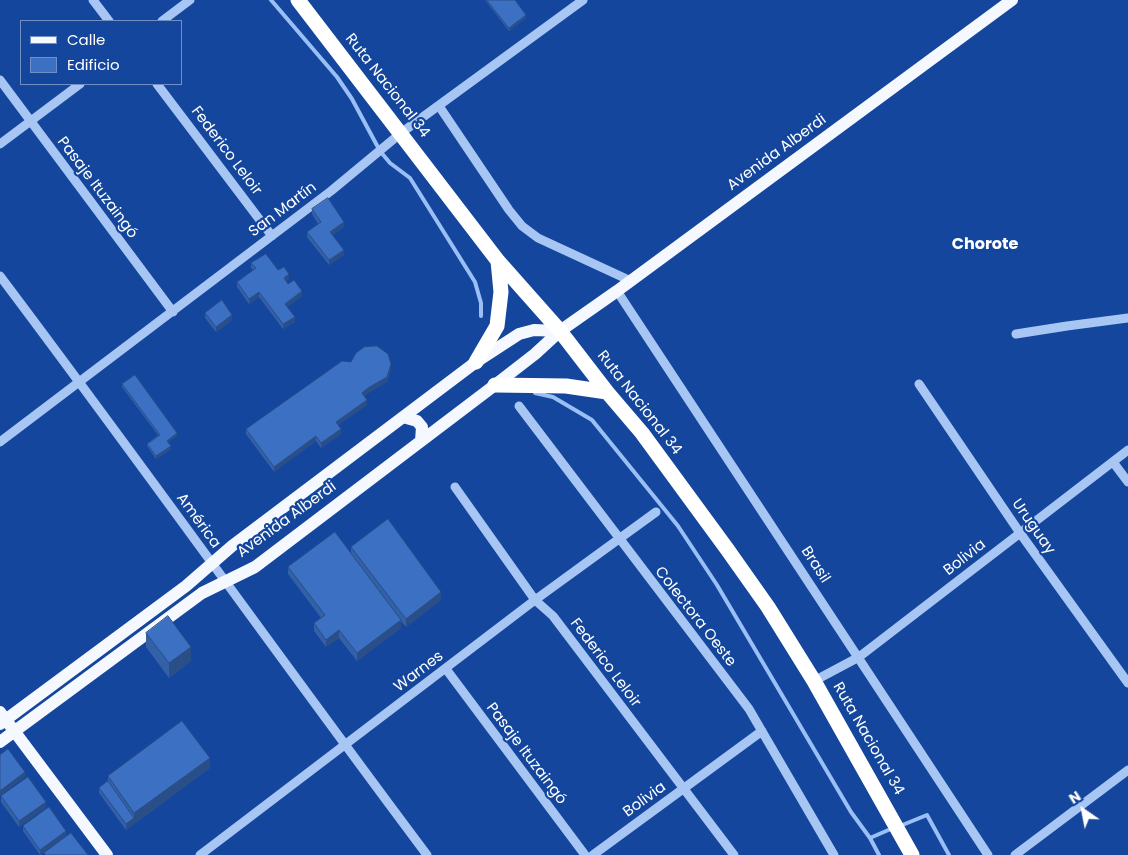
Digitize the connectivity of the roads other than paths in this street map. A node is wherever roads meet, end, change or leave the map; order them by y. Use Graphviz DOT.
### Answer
graph roads {
  1 [pos="93,0"];
  2 [pos="190,0"];
  3 [pos="298,0"];
  4 [pos="583,0"];
  5 [pos="1012,0"];
  6 [pos="109,20"];
  7 [pos="163,20"];
  8 [pos="0,80"];
  9 [pos="79,85"];
  10 [pos="158,85"];
  11 [pos="438,106"];
  12 [pos="30,121"];
  13 [pos="401,133"];
  14 [pos="0,144"];
  15 [pos="272,236"];
  16 [pos="498,261"];
  17 [pos="0,276"];
  18 [pos="631,281"];
  19 [pos="618,291"];
  20 [pos="173,312"];
  21 [pos="1128,318"];
  22 [pos="560,331"];
  23 [pos="1016,334"];
  24 [pos="476,362"];
  25 [pos="80,382"];
  26 [pos="496,384"];
  27 [pos="919,384"];
  28 [pos="607,392"];
  29 [pos="519,406"];
  30 [pos="403,417"];
  31 [pos="421,441"];
  32 [pos="0,442"];
  33 [pos="1128,450"];
  34 [pos="1113,462"];
  35 [pos="1128,482"];
  36 [pos="455,487"];
  37 [pos="656,512"];
  38 [pos="1020,534"];
  39 [pos="619,540"];
  40 [pos="212,564"];
  41 [pos="225,581"];
  42 [pos="535,600"];
  43 [pos="859,657"];
  44 [pos="446,668"];
  45 [pos="814,681"];
  46 [pos="1128,683"];
  47 [pos="2,718"];
  48 [pos="15,731"];
  49 [pos="762,731"];
  50 [pos="0,742"];
  51 [pos="344,745"];
  52 [pos="1128,770"];
  53 [pos="684,789"];
  54 [pos="107,855"];
  55 [pos="200,855"];
  56 [pos="427,855"];
  57 [pos="585,855"];
  58 [pos="593,855"];
  59 [pos="734,855"];
  60 [pos="834,855"];
  61 [pos="912,855"];
  62 [pos="988,855"];
  63 [pos="1015,855"];
  1 -- 6 [label="street"];
  2 -- 7 [label="street"];
  3 -- 13 [label="highway, Ruta Nacional 34"];
  4 -- 11 [label="street, San Martín"];
  5 -- 18 [label="main road, Avenida Alberdi"];
  8 -- 12 [label="street, Pasaje Ituzaingó"];
  9 -- 12 [label="street"];
  10 -- 15 [label="street, Federico Leloir"];
  11 -- 13 [label="street, San Martín"];
  11 -- 18 [label="street"];
  12 -- 14 [label="street"];
  12 -- 20 [label="street, Pasaje Ituzaingó"];
  13 -- 15 [label="street, San Martín"];
  13 -- 16 [label="highway, Ruta Nacional 34"];
  15 -- 20 [label="street, San Martín"];
  16 -- 22 [label="highway, Ruta Nacional 34"];
  16 -- 24 [label="highway"];
  17 -- 25 [label="street, América"];
  18 -- 19 [label="main road, Avenida Alberdi"];
  19 -- 22 [label="main road, Avenida Alberdi"];
  19 -- 43 [label="street, Brasil"];
  20 -- 25 [label="street, San Martín"];
  21 -- 23 [label="street"];
  22 -- 24 [label="main road, Avenida Alberdi"];
  22 -- 26 [label="main road, Avenida Alberdi"];
  22 -- 28 [label="highway, Ruta Nacional 34"];
  24 -- 30 [label="main road, Avenida Alberdi"];
  25 -- 32 [label="street, San Martín"];
  25 -- 40 [label="street, América"];
  26 -- 28 [label="highway"];
  26 -- 31 [label="main road, Avenida Alberdi"];
  27 -- 38 [label="street, Uruguay"];
  28 -- 45 [label="highway, Ruta Nacional 34"];
  29 -- 39 [label="street, Colectora Oeste"];
  30 -- 31 [label="main road"];
  30 -- 40 [label="main road, Avenida Alberdi"];
  31 -- 41 [label="main road, Avenida Alberdi"];
  33 -- 34 [label="street, Bolivia"];
  34 -- 35 [label="street"];
  34 -- 38 [label="street, Bolivia"];
  36 -- 42 [label="street, Federico Leloir"];
  37 -- 39 [label="street, Warnes"];
  38 -- 43 [label="street, Bolivia"];
  38 -- 46 [label="street, Uruguay"];
  39 -- 42 [label="street, Warnes"];
  39 -- 49 [label="street, Colectora Oeste"];
  40 -- 41 [label="street, América"];
  40 -- 47 [label="main road, Avenida Alberdi"];
  41 -- 48 [label="main road, Avenida Alberdi"];
  41 -- 51 [label="street, América"];
  42 -- 44 [label="street, Warnes"];
  42 -- 53 [label="street, Federico Leloir"];
  43 -- 45 [label="street, Bolivia"];
  43 -- 62 [label="street, Brasil"];
  44 -- 51 [label="street, Warnes"];
  44 -- 57 [label="street, Pasaje Ituzaingó"];
  45 -- 61 [label="highway, Ruta Nacional 34"];
  47 -- 48 [label="main road"];
  48 -- 50 [label="main road, Avenida Alberdi"];
  48 -- 54 [label="main road"];
  49 -- 53 [label="street, Bolivia"];
  49 -- 60 [label="street, Colectora Oeste"];
  51 -- 55 [label="street, Warnes"];
  51 -- 56 [label="street, América"];
  52 -- 63 [label="street"];
  53 -- 58 [label="street, Bolivia"];
  53 -- 59 [label="street, Federico Leloir"];
}
